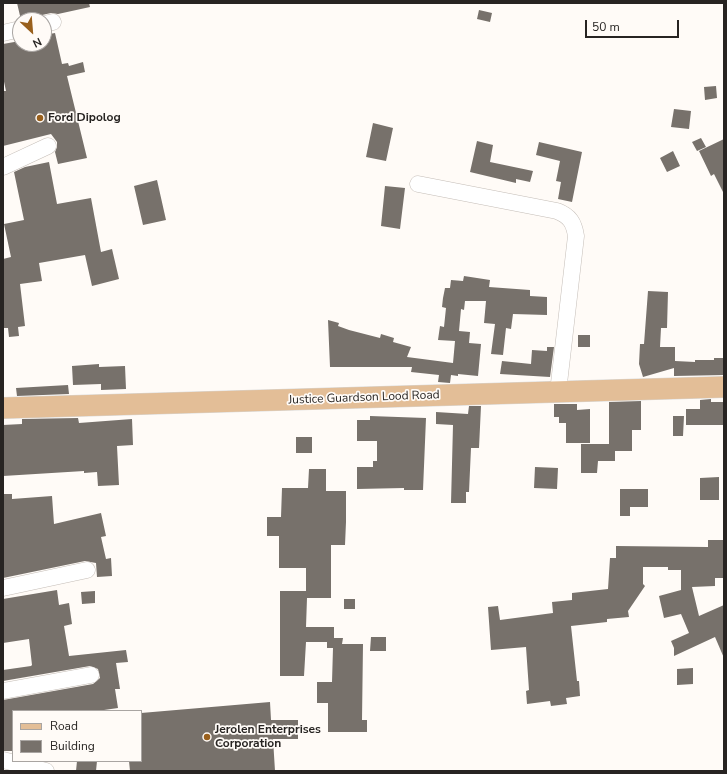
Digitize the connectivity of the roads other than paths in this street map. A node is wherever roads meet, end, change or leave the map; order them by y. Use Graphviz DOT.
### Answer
graph roads {
  1 [pos="48,146"];
  2 [pos="3,166"];
  3 [pos="418,184"];
  4 [pos="724,387"];
  5 [pos="558,392"];
  6 [pos="3,408"];
  7 [pos="87,570"];
  8 [pos="3,588"];
  9 [pos="91,675"];
  10 [pos="3,691"];
  11 [pos="3,760"];
  12 [pos="46,771"];
  1 -- 2 [label="street"];
  3 -- 5 [label="street"];
  4 -- 5 [label="main road, Justice Guardson Lood Road"];
  5 -- 6 [label="main road, Justice Guardson Lood Road"];
  7 -- 8 [label="street"];
  9 -- 10 [label="street"];
  11 -- 12 [label="street"];
}
